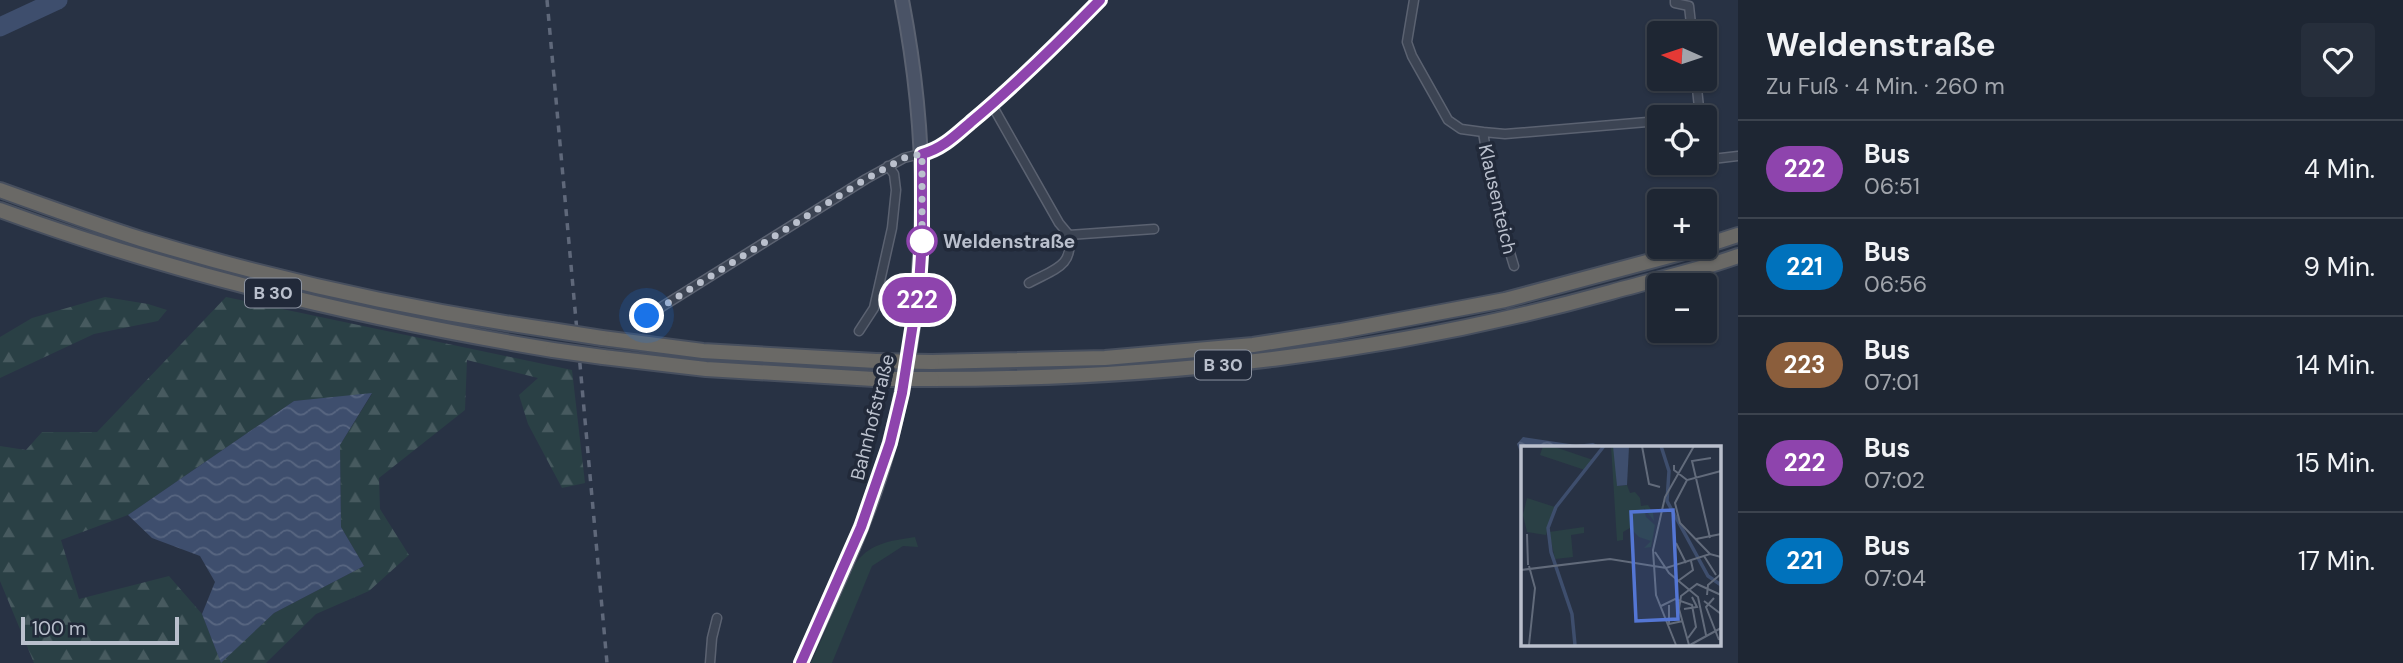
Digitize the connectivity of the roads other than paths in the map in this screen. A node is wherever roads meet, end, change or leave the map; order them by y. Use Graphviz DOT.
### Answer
graph roads {
  1 [pos="902,0"];
  2 [pos="1100,0"];
  3 [pos="1414,0"];
  4 [pos="1675,0"];
  5 [pos="1691,21"];
  6 [pos="992,105"];
  7 [pos="1647,122"];
  8 [pos="1483,132"];
  9 [pos="922,154"];
  10 [pos="1738,156"];
  11 [pos="1717,158"];
  12 [pos="888,166"];
  13 [pos="0,190"];
  14 [pos="0,211"];
  15 [pos="1154,229"];
  16 [pos="1069,235"];
  17 [pos="1738,235"];
  18 [pos="1717,242"];
  19 [pos="1738,256"];
  20 [pos="1657,259"];
  21 [pos="1514,266"];
  22 [pos="1029,283"];
  23 [pos="647,316"];
  24 [pos="859,331"];
  25 [pos="717,618"];
  26 [pos="710,663"];
  27 [pos="802,663"];
  1 -- 9 [label="main road, Bahnhofstraße"];
  2 -- 6 [label="street"];
  3 -- 8 [label="street, Klausenteich"];
  4 -- 5 [label="street"];
  6 -- 9 [label="street"];
  6 -- 16 [label="street"];
  7 -- 8 [label="street"];
  8 -- 21 [label="street, Klausenteich"];
  9 -- 12 [label="street"];
  9 -- 27 [label="main road, Bahnhofstraße"];
  10 -- 11 [label="street"];
  12 -- 23 [label="street"];
  12 -- 24 [label="street, Bahnhofstraße"];
  13 -- 20 [label="highway, B 30, bridge"];
  14 -- 19 [label="highway, B 30, bridge"];
  15 -- 16 [label="street"];
  16 -- 22 [label="street"];
  17 -- 18 [label="highway, B 30"];
  25 -- 26 [label="street"];
}
